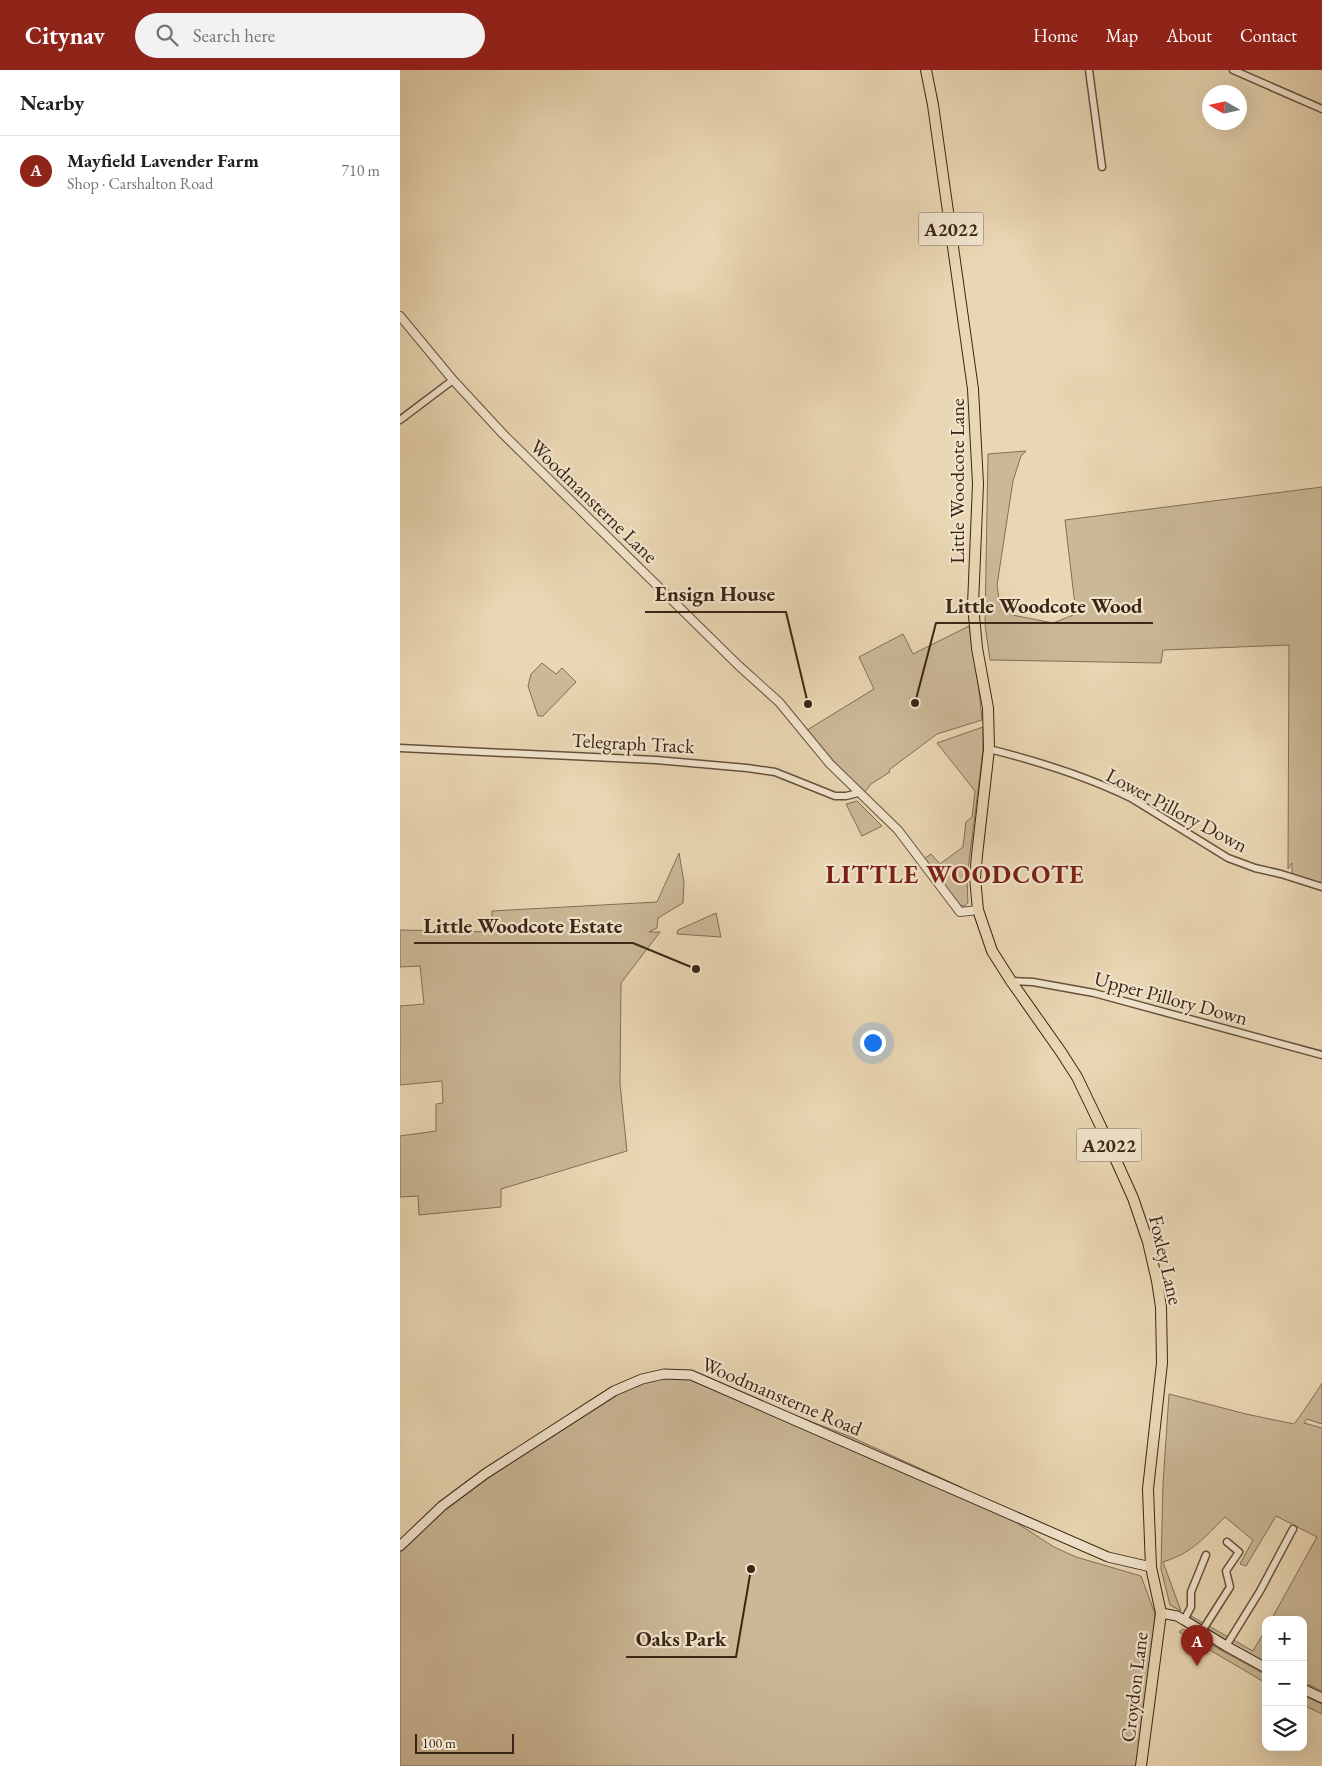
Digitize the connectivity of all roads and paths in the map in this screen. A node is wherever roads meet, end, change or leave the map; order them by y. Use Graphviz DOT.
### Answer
graph roads {
  1 [pos="926,70"];
  2 [pos="1089,70"];
  3 [pos="1233,70"];
  4 [pos="1322,109"];
  5 [pos="1102,167"];
  6 [pos="400,316"];
  7 [pos="452,380"];
  8 [pos="400,420"];
  9 [pos="400,748"];
  10 [pos="990,749"];
  11 [pos="858,793"];
  12 [pos="1322,888"];
  13 [pos="978,910"];
  14 [pos="992,951"];
  15 [pos="1011,981"];
  16 [pos="1322,1055"];
  17 [pos="1293,1529"];
  18 [pos="1227,1542"];
  19 [pos="400,1546"];
  20 [pos="1206,1555"];
  21 [pos="1151,1567"];
  22 [pos="1161,1613"];
  23 [pos="1184,1620"];
  24 [pos="1202,1631"];
  25 [pos="1226,1646"];
  26 [pos="1262,1666"];
  27 [pos="1307,1691"];
  28 [pos="1322,1698"];
  29 [pos="1141,1766"];
  1 -- 10 [label="main road, Little Woodcote Lane / A2022"];
  2 -- 5 [label="street"];
  3 -- 4 [label="street"];
  6 -- 7 [label="street, Woodmansterne Lane"];
  7 -- 8 [label="street"];
  7 -- 11 [label="street, Woodmansterne Lane"];
  9 -- 11 [label="street, Telegraph Track"];
  10 -- 12 [label="street, Lower Pillory Down"];
  10 -- 13 [label="main road, Little Woodcote Lane / A2022"];
  11 -- 13 [label="street, Woodmansterne Lane"];
  13 -- 14 [label="main road, Little Woodcote Lane / A2022"];
  14 -- 15 [label="main road, Foxley Lane / A2022"];
  15 -- 16 [label="street, Upper Pillory Down"];
  15 -- 21 [label="main road, Foxley Lane / A2022"];
  17 -- 25 [label="street"];
  18 -- 24 [label="street"];
  19 -- 21 [label="main road, Woodmansterne Road"];
  20 -- 23 [label="street"];
  21 -- 22 [label="main road, Foxley Lane / A2022"];
  22 -- 23 [label="main road"];
  22 -- 29 [label="main road, Croydon Lane / A2022"];
  23 -- 24 [label="main road"];
  24 -- 25 [label="main road"];
  25 -- 26 [label="main road"];
  27 -- 28 [label="main road"];
}
